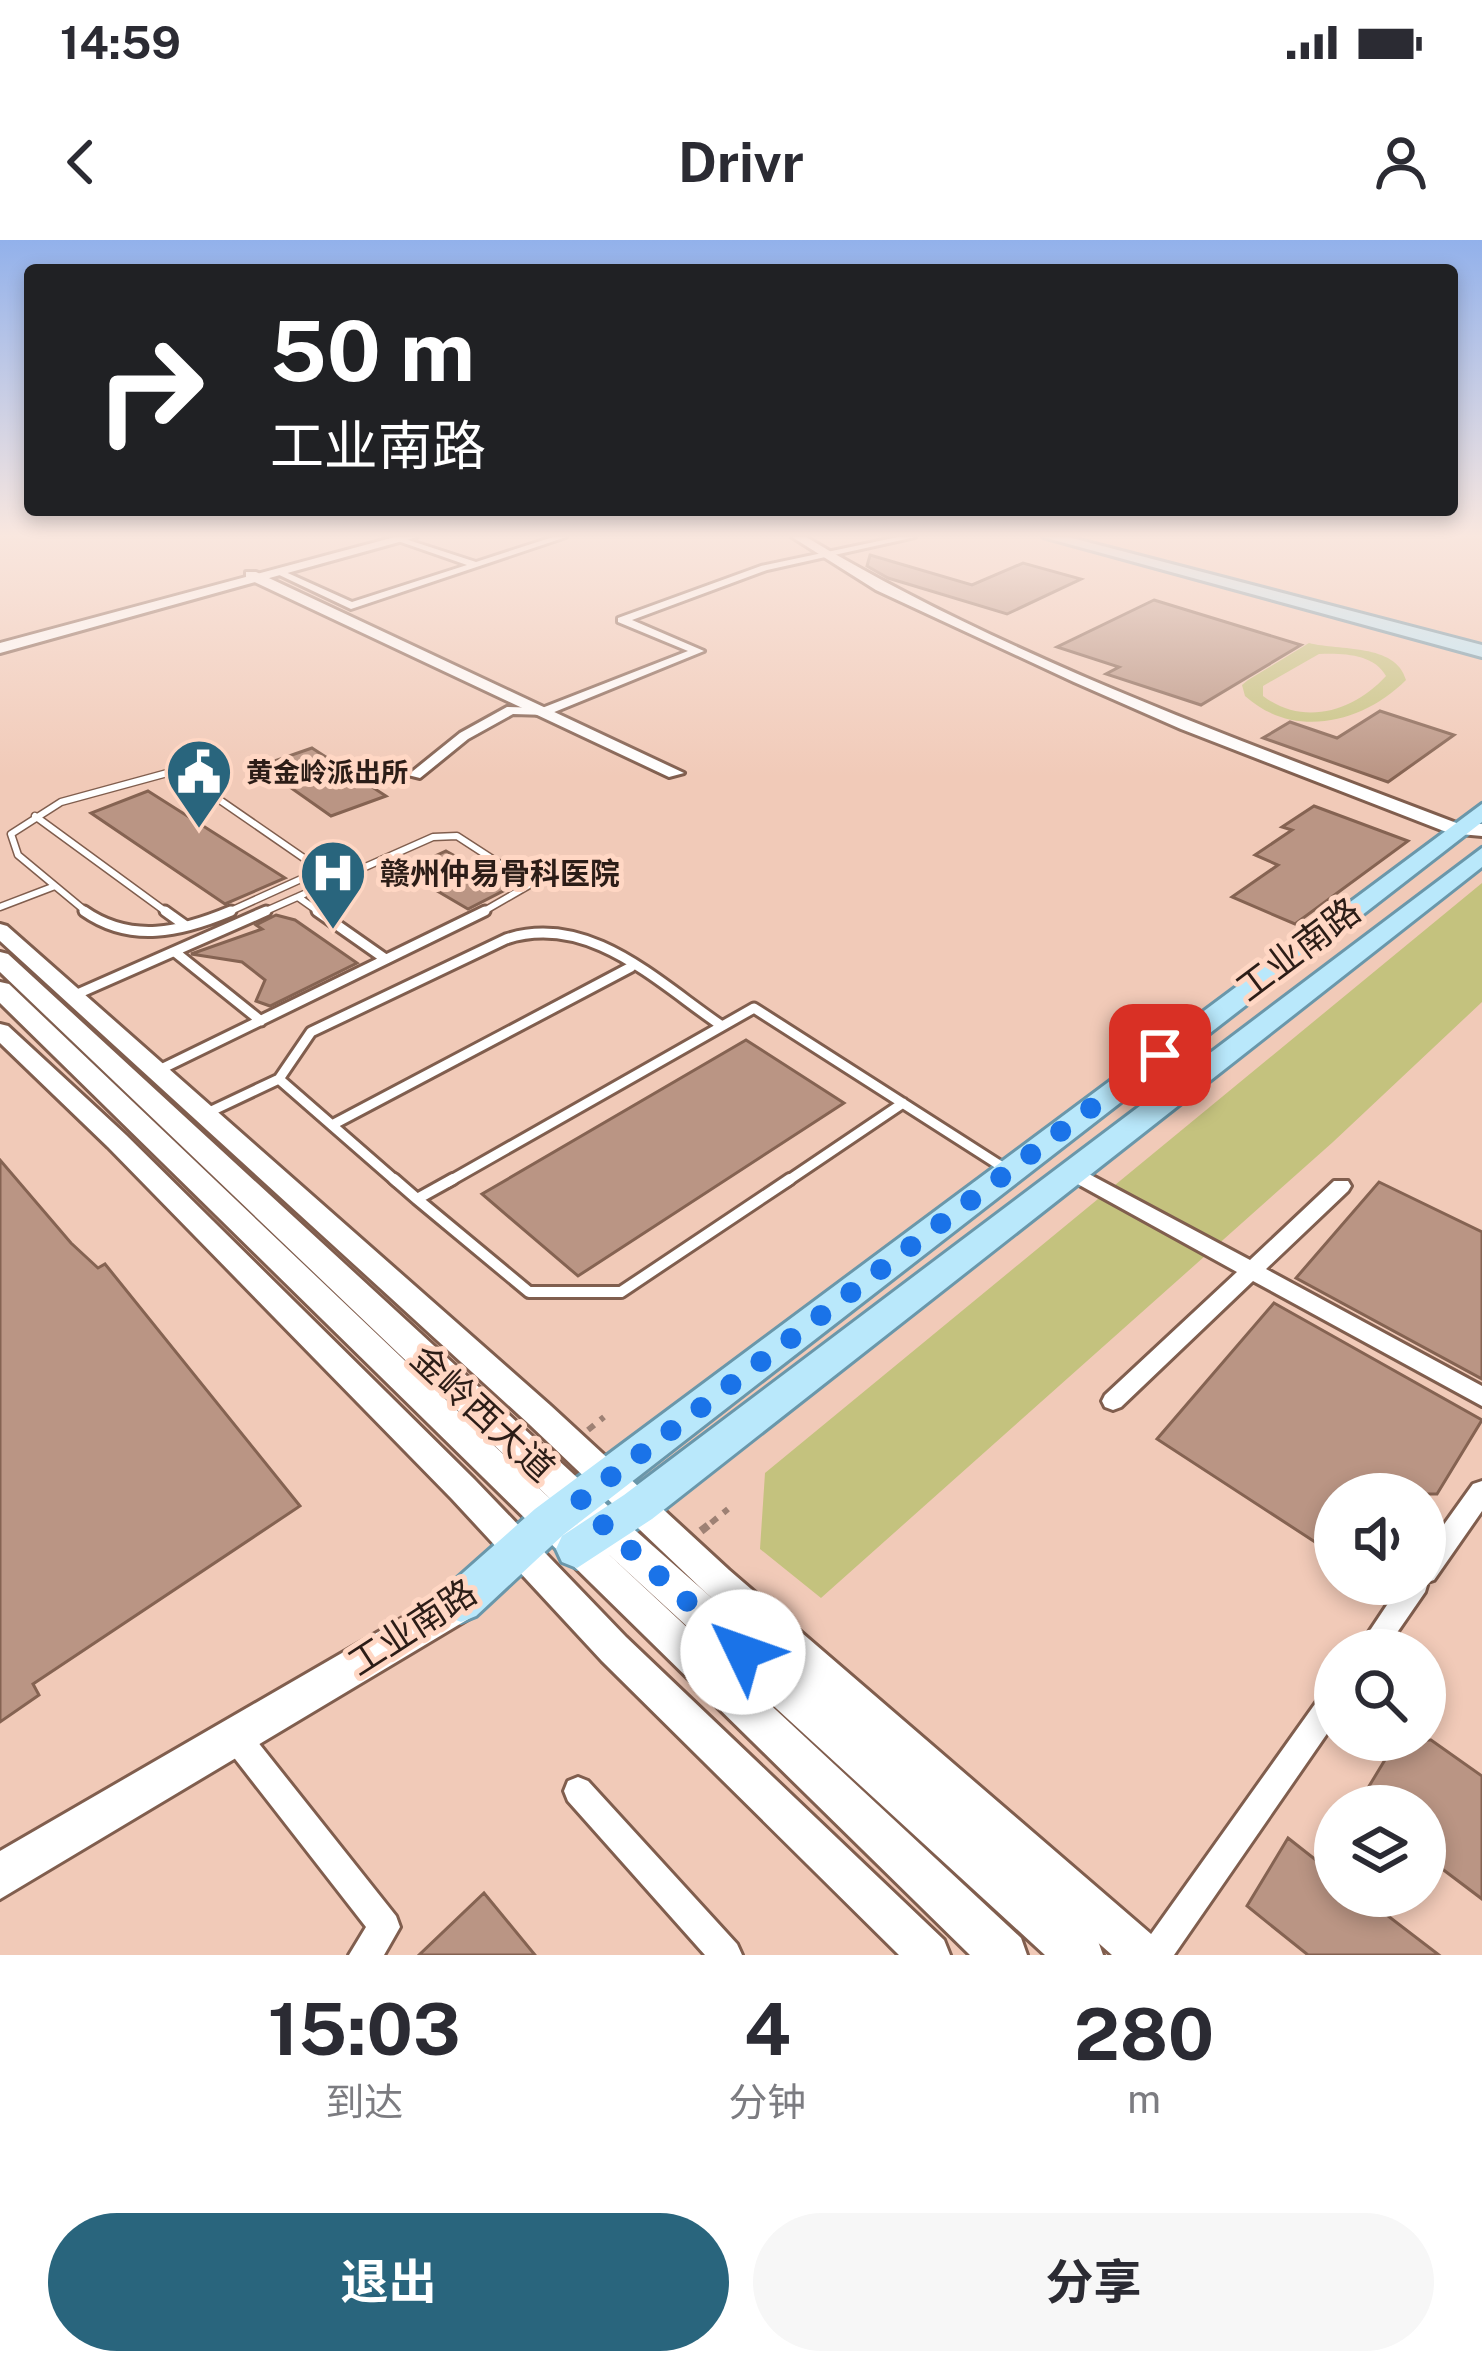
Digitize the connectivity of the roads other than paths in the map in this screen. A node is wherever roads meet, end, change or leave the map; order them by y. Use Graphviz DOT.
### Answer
graph roads {
  1 [pos="103,617"];
  2 [pos="341,617"];
  3 [pos="630,617"];
  4 [pos="943,617"];
  5 [pos="1354,617"];
  6 [pos="1398,617"];
  7 [pos="1482,639"];
  8 [pos="0,645"];
  9 [pos="1482,651"];
  10 [pos="543,712"];
  11 [pos="675,773"];
  12 [pos="415,775"];
  13 [pos="34,815"];
  14 [pos="1473,823"];
  15 [pos="1482,855"];
  16 [pos="55,886"];
  17 [pos="298,897"];
  18 [pos="0,907"];
  19 [pos="186,926"];
  20 [pos="0,931"];
  21 [pos="175,952"];
  22 [pos="384,958"];
  23 [pos="0,959"];
  24 [pos="631,967"];
  25 [pos="0,989"];
  26 [pos="74,995"];
  27 [pos="261,1021"];
  28 [pos="722,1026"];
  29 [pos="0,1031"];
  30 [pos="157,1070"];
  31 [pos="279,1078"];
  32 [pos="903,1103"];
  33 [pos="206,1114"];
  34 [pos="332,1125"];
  35 [pos="1009,1171"];
  36 [pos="1072,1172"];
  37 [pos="1341,1186"];
  38 [pos="417,1199"];
  39 [pos="1250,1272"];
  40 [pos="1482,1397"];
  41 [pos="1113,1400"];
  42 [pos="608,1479"];
  43 [pos="1482,1491"];
  44 [pos="638,1508"];
  45 [pos="563,1512"];
  46 [pos="592,1539"];
  47 [pos="1446,1542"];
  48 [pos="528,1558"];
  49 [pos="461,1602"];
  50 [pos="1314,1730"];
  51 [pos="235,1736"];
  52 [pos="578,1791"];
  53 [pos="2,1869"];
  54 [pos="365,1955"];
  55 [pos="726,1955"];
  56 [pos="928,1955"];
  57 [pos="1004,1955"];
  58 [pos="1080,1955"];
  59 [pos="1143,1955"];
  60 [pos="1155,1955"];
  1 -- 8 [label="main road"];
  2 -- 10 [label="street"];
  3 -- 10 [label="street"];
  4 -- 14 [label="street"];
  5 -- 9 [label="main road"];
  6 -- 7 [label="main road"];
  10 -- 11 [label="street"];
  10 -- 12 [label="street"];
  13 -- 16 [label="lane"];
  13 -- 19 [label="lane"];
  13 -- 19 [label="lane"];
  14 -- 35 [label="main road, 工业南路"];
  15 -- 36 [label="main road, 工业南路"];
  16 -- 18 [label="lane"];
  16 -- 19 [label="lane"];
  17 -- 21 [label="lane"];
  17 -- 22 [label="lane"];
  17 -- 22 [label="lane"];
  20 -- 26 [label="street"];
  21 -- 26 [label="lane"];
  21 -- 27 [label="lane"];
  22 -- 27 [label="lane"];
  23 -- 45 [label="main road, 金岭西大道"];
  24 -- 28 [label="lane"];
  24 -- 31 [label="lane"];
  24 -- 34 [label="lane"];
  25 -- 45 [label="main road, 金岭西大道"];
  26 -- 30 [label="street"];
  27 -- 30 [label="lane"];
  28 -- 32 [label="lane"];
  28 -- 38 [label="lane"];
  29 -- 48 [label="street"];
  30 -- 33 [label="street"];
  31 -- 33 [label="lane"];
  31 -- 34 [label="lane"];
  32 -- 35 [label="lane"];
  32 -- 38 [label="lane"];
  33 -- 42 [label="street"];
  34 -- 38 [label="lane"];
  35 -- 42 [label="main road, 工业南路"];
  36 -- 39 [label="street"];
  36 -- 44 [label="main road, 工业南路"];
  37 -- 39 [label="street"];
  39 -- 40 [label="street"];
  39 -- 41 [label="street"];
  42 -- 44 [label="street"];
  42 -- 45 [label="main road, 工业南路"];
  43 -- 47 [label="street"];
  44 -- 46 [label="main road, 工业南路"];
  44 -- 59 [label="street"];
  45 -- 46 [label="main road, 金岭西大道"];
  45 -- 48 [label="main road, 工业南路"];
  46 -- 48 [label="street"];
  46 -- 57 [label="main road, 金岭西大道"];
  46 -- 58 [label="main road, 金岭西大道"];
  48 -- 49 [label="street"];
  48 -- 56 [label="street"];
  49 -- 51 [label="main road, 工业南路"];
  50 -- 60 [label="street"];
  51 -- 53 [label="main road, 工业南路"];
  51 -- 54 [label="street"];
  52 -- 55 [label="street"];
}
